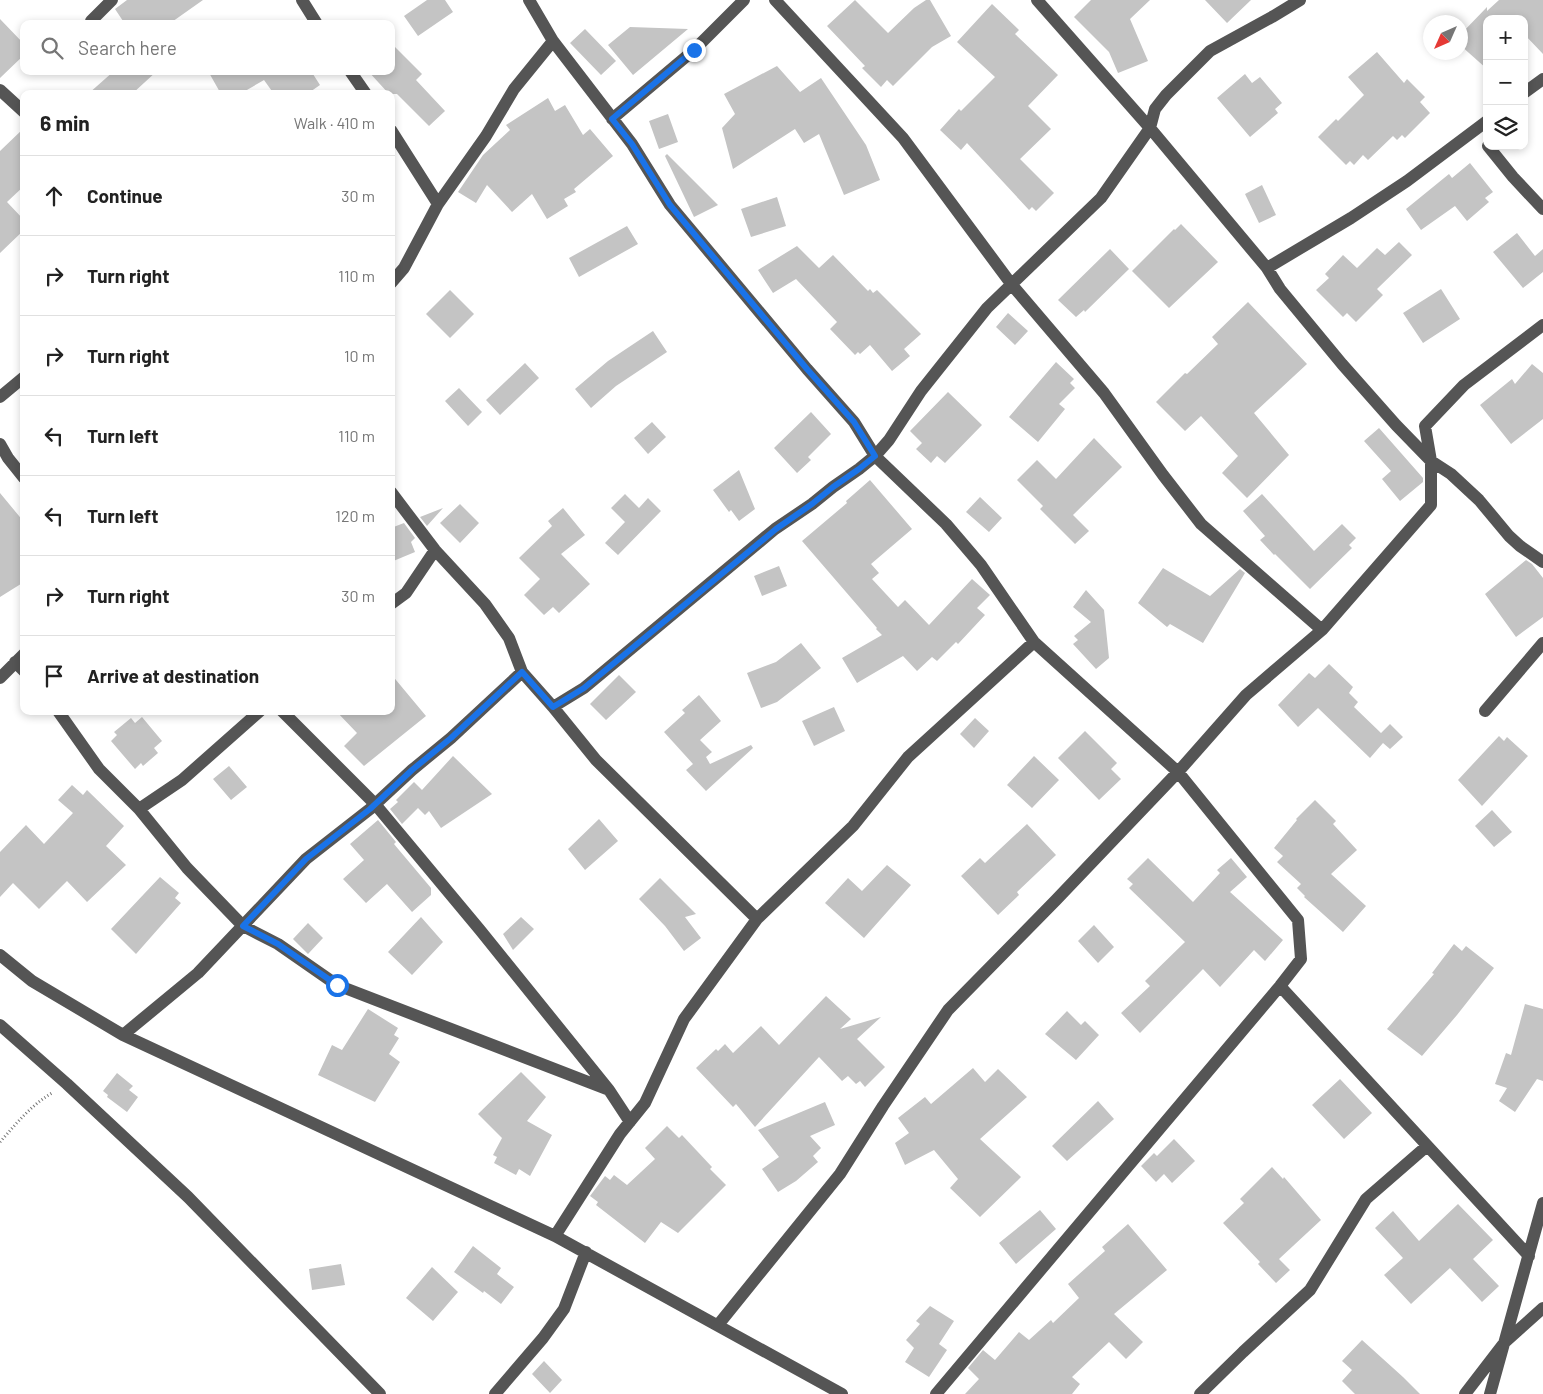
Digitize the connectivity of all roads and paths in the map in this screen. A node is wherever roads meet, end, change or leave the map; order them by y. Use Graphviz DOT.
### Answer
graph roads {
  1 [pos="112,0"];
  2 [pos="302,0"];
  3 [pos="529,0"];
  4 [pos="744,0"];
  5 [pos="775,0"];
  6 [pos="1036,0"];
  7 [pos="1300,0"];
  8 [pos="92,20"];
  9 [pos="314,20"];
  10 [pos="554,41"];
  11 [pos="353,75"];
  12 [pos="1543,79"];
  13 [pos="0,90"];
  14 [pos="363,90"];
  15 [pos="1528,90"];
  16 [pos="20,108"];
  17 [pos="612,119"];
  18 [pos="1483,124"];
  19 [pos="1150,128"];
  20 [pos="1475,130"];
  21 [pos="395,136"];
  22 [pos="1483,139"];
  23 [pos="1492,150"];
  24 [pos="438,204"];
  25 [pos="1543,210"];
  26 [pos="1267,268"];
  27 [pos="395,278"];
  28 [pos="1012,284"];
  29 [pos="1543,325"];
  30 [pos="20,380"];
  31 [pos="0,397"];
  32 [pos="0,444"];
  33 [pos="875,456"];
  34 [pos="1431,460"];
  35 [pos="20,473"];
  36 [pos="395,497"];
  37 [pos="435,550"];
  38 [pos="1543,562"];
  39 [pos="395,601"];
  40 [pos="1322,630"];
  41 [pos="1034,642"];
  42 [pos="1543,643"];
  43 [pos="20,663"];
  44 [pos="522,672"];
  45 [pos="0,678"];
  46 [pos="553,707"];
  47 [pos="1486,711"];
  48 [pos="61,715"];
  49 [pos="255,715"];
  50 [pos="286,715"];
  51 [pos="1178,772"];
  52 [pos="375,804"];
  53 [pos="139,809"];
  54 [pos="757,919"];
  55 [pos="243,926"];
  56 [pos="0,955"];
  57 [pos="1280,986"];
  58 [pos="0,1025"];
  59 [pos="123,1035"];
  60 [pos="67,1084"];
  61 [pos="609,1090"];
  62 [pos="630,1122"];
  63 [pos="0,1142"];
  64 [pos="1428,1146"];
  65 [pos="1543,1203"];
  66 [pos="555,1236"];
  67 [pos="586,1252"];
  68 [pos="1529,1256"];
  69 [pos="1543,1308"];
  70 [pos="718,1325"];
  71 [pos="1505,1342"];
  72 [pos="380,1394"];
  73 [pos="495,1394"];
  74 [pos="842,1394"];
  75 [pos="936,1394"];
  76 [pos="1200,1394"];
  77 [pos="1465,1394"];
  78 [pos="1490,1394"];
  1 -- 8 [label="street"];
  2 -- 9 [label="street"];
  3 -- 10 [label="street"];
  4 -- 17 [label="street"];
  5 -- 28 [label="street"];
  6 -- 19 [label="street"];
  7 -- 19 [label="street"];
  10 -- 17 [label="street"];
  10 -- 24 [label="street"];
  11 -- 14 [label="street"];
  12 -- 15 [label="street"];
  13 -- 16 [label="street"];
  17 -- 33 [label="street"];
  18 -- 20 [label="street"];
  19 -- 26 [label="street"];
  19 -- 28 [label="street"];
  20 -- 22 [label="street"];
  20 -- 26 [label="street"];
  21 -- 24 [label="street"];
  23 -- 25 [label="street"];
  24 -- 27 [label="street"];
  26 -- 34 [label="street"];
  28 -- 33 [label="street"];
  28 -- 40 [label="street"];
  29 -- 34 [label="street"];
  30 -- 31 [label="street"];
  32 -- 35 [label="street"];
  33 -- 41 [label="street"];
  33 -- 46 [label="street"];
  34 -- 38 [label="street"];
  34 -- 40 [label="street"];
  36 -- 37 [label="street"];
  37 -- 39 [label="street"];
  37 -- 44 [label="street"];
  40 -- 51 [label="street"];
  41 -- 51 [label="street"];
  41 -- 54 [label="street"];
  42 -- 47 [label="street"];
  43 -- 45 [label="street"];
  44 -- 46 [label="street"];
  44 -- 52 [label="street"];
  46 -- 54 [label="street"];
  48 -- 53 [label="street"];
  49 -- 53 [label="street"];
  50 -- 52 [label="street"];
  51 -- 57 [label="street"];
  51 -- 70 [label="street"];
  52 -- 55 [label="street"];
  52 -- 61 [label="street"];
  53 -- 55 [label="street"];
  54 -- 62 [label="street"];
  55 -- 59 [label="street"];
  55 -- 61 [label="street"];
  56 -- 59 [label="street"];
  57 -- 64 [label="street"];
  57 -- 75 [label="street"];
  58 -- 60 [label="street"];
  59 -- 66 [label="street"];
  60 -- 63 [label="path"];
  60 -- 72 [label="street"];
  61 -- 62 [label="street"];
  62 -- 66 [label="street"];
  64 -- 68 [label="street"];
  64 -- 76 [label="street"];
  65 -- 68 [label="street"];
  66 -- 67 [label="street"];
  67 -- 70 [label="street"];
  67 -- 73 [label="street"];
  68 -- 71 [label="street"];
  69 -- 71 [label="street"];
  70 -- 74 [label="street"];
  71 -- 77 [label="street"];
  71 -- 78 [label="street"];
}
